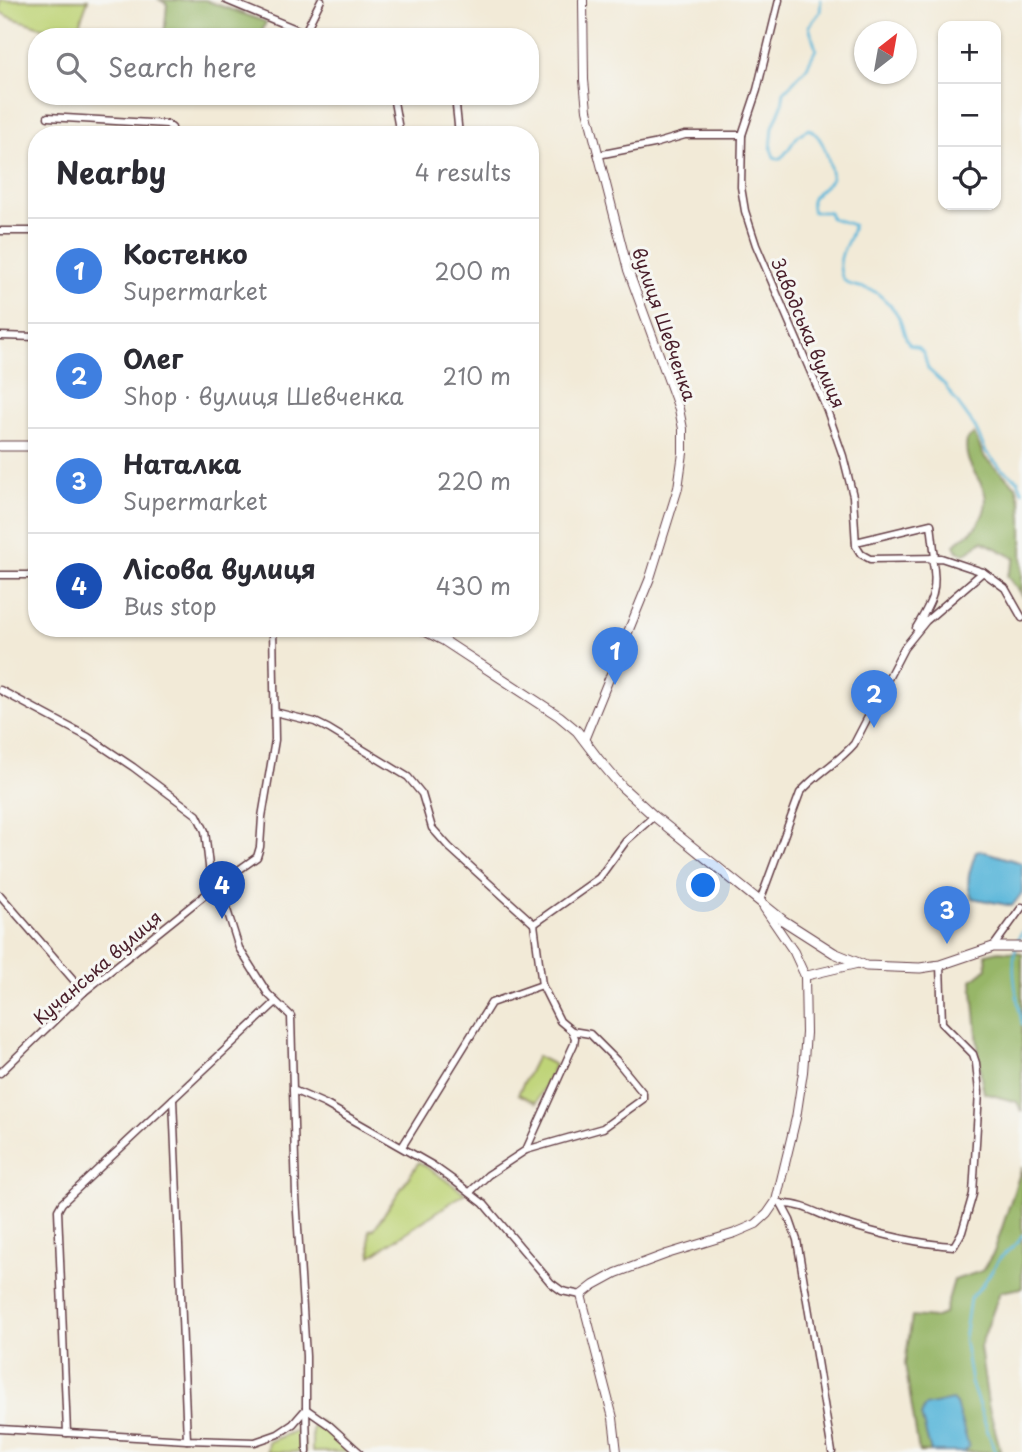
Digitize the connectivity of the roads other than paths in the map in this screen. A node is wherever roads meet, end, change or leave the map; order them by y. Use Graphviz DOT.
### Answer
graph roads {
  1 [pos="226,0"];
  2 [pos="321,0"];
  3 [pos="583,0"];
  4 [pos="779,0"];
  5 [pos="295,28"];
  6 [pos="307,28"];
  7 [pos="395,105"];
  8 [pos="456,105"];
  9 [pos="48,117"];
  10 [pos="170,126"];
  11 [pos="398,126"];
  12 [pos="458,126"];
  13 [pos="742,135"];
  14 [pos="598,155"];
  15 [pos="0,231"];
  16 [pos="28,231"];
  17 [pos="0,336"];
  18 [pos="28,337"];
  19 [pos="0,446"];
  20 [pos="28,446"];
  21 [pos="856,542"];
  22 [pos="933,558"];
  23 [pos="983,572"];
  24 [pos="0,575"];
  25 [pos="28,575"];
  26 [pos="1022,618"];
  27 [pos="273,637"];
  28 [pos="437,637"];
  29 [pos="904,648"];
  30 [pos="0,690"];
  31 [pos="275,712"];
  32 [pos="584,740"];
  33 [pos="654,816"];
  34 [pos="216,886"];
  35 [pos="0,895"];
  36 [pos="760,901"];
  37 [pos="1022,907"];
  38 [pos="534,924"];
  39 [pos="993,947"];
  40 [pos="1022,947"];
  41 [pos="856,964"];
  42 [pos="940,965"];
  43 [pos="805,976"];
  44 [pos="542,985"];
  45 [pos="84,992"];
  46 [pos="276,1002"];
  47 [pos="572,1031"];
  48 [pos="0,1073"];
  49 [pos="293,1090"];
  50 [pos="173,1099"];
  51 [pos="402,1147"];
  52 [pos="526,1150"];
  53 [pos="470,1192"];
  54 [pos="779,1202"];
  55 [pos="581,1295"];
  56 [pos="306,1409"];
  57 [pos="0,1429"];
  58 [pos="67,1433"];
  59 [pos="187,1440"];
  60 [pos="307,1452"];
  61 [pos="359,1452"];
  62 [pos="617,1452"];
  63 [pos="832,1452"];
  1 -- 5 [label="street"];
  2 -- 6 [label="street"];
  3 -- 14 [label="street, вулиця Шевченка"];
  4 -- 13 [label="street, Заводська вулиця"];
  7 -- 11 [label="street"];
  8 -- 12 [label="street"];
  9 -- 10 [label="street"];
  13 -- 14 [label="street"];
  13 -- 21 [label="street, Заводська вулиця"];
  14 -- 32 [label="street, вулиця Шевченка"];
  15 -- 16 [label="street"];
  17 -- 18 [label="street"];
  19 -- 20 [label="main road"];
  21 -- 22 [label="street"];
  21 -- 22 [label="street"];
  22 -- 23 [label="street"];
  22 -- 29 [label="street"];
  23 -- 26 [label="street"];
  23 -- 29 [label="street"];
  24 -- 25 [label="street"];
  27 -- 31 [label="street"];
  28 -- 32 [label="main road"];
  29 -- 36 [label="street"];
  30 -- 34 [label="street"];
  31 -- 34 [label="street"];
  31 -- 38 [label="street"];
  32 -- 33 [label="main road"];
  33 -- 36 [label="main road"];
  33 -- 38 [label="street"];
  34 -- 45 [label="street, Кучанська вулиця"];
  34 -- 46 [label="street"];
  35 -- 45 [label="street"];
  36 -- 41 [label="main road"];
  36 -- 43 [label="street"];
  37 -- 39 [label="street"];
  38 -- 44 [label="street"];
  39 -- 40 [label="main road"];
  39 -- 42 [label="main road"];
  41 -- 42 [label="main road"];
  41 -- 43 [label="street"];
  42 -- 54 [label="street"];
  43 -- 54 [label="street"];
  44 -- 47 [label="street"];
  44 -- 51 [label="street"];
  45 -- 48 [label="street, Кучанська вулиця"];
  46 -- 49 [label="street"];
  46 -- 50 [label="street"];
  47 -- 52 [label="street"];
  47 -- 52 [label="street"];
  49 -- 51 [label="street"];
  49 -- 56 [label="street"];
  50 -- 58 [label="street"];
  50 -- 59 [label="street"];
  51 -- 53 [label="street"];
  52 -- 53 [label="street"];
  53 -- 55 [label="street"];
  54 -- 55 [label="street"];
  54 -- 63 [label="street"];
  55 -- 62 [label="street"];
  56 -- 59 [label="street"];
  56 -- 60 [label="street"];
  56 -- 61 [label="street"];
  57 -- 58 [label="street"];
  58 -- 59 [label="street"];
}
